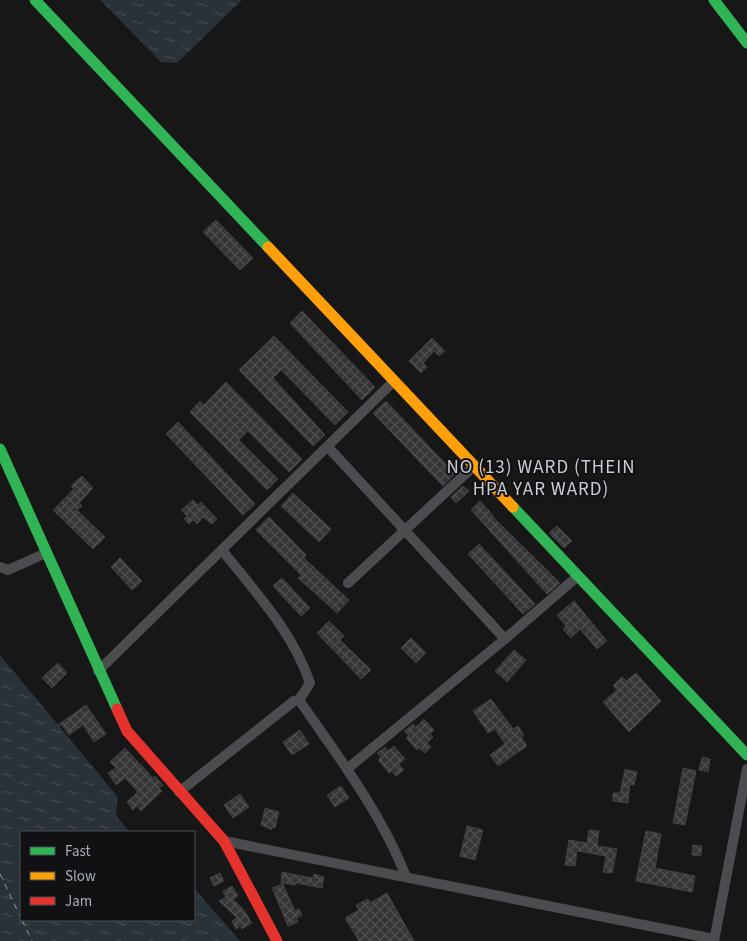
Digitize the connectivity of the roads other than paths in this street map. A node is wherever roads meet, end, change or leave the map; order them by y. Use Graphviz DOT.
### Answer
graph roads {
  1 [pos="35,0"];
  2 [pos="714,0"];
  3 [pos="747,43"];
  4 [pos="394,381"];
  5 [pos="328,447"];
  6 [pos="0,449"];
  7 [pos="474,466"];
  8 [pos="405,530"];
  9 [pos="222,550"];
  10 [pos="46,552"];
  11 [pos="0,567"];
  12 [pos="578,576"];
  13 [pos="348,583"];
  14 [pos="505,639"];
  15 [pos="98,671"];
  16 [pos="299,700"];
  17 [pos="747,754"];
  18 [pos="347,769"];
  19 [pos="747,769"];
  20 [pos="179,792"];
  21 [pos="224,840"];
  22 [pos="406,877"];
  23 [pos="714,940"];
  24 [pos="277,941"];
  1 -- 4 [label="street"];
  2 -- 3 [label="street"];
  4 -- 5 [label="street"];
  4 -- 7 [label="street"];
  5 -- 8 [label="street"];
  5 -- 9 [label="street"];
  6 -- 10 [label="street"];
  7 -- 8 [label="street"];
  7 -- 12 [label="street"];
  8 -- 13 [label="street"];
  8 -- 14 [label="street"];
  9 -- 15 [label="street"];
  9 -- 16 [label="street"];
  10 -- 11 [label="street"];
  10 -- 15 [label="street"];
  12 -- 14 [label="street"];
  12 -- 17 [label="street"];
  14 -- 18 [label="street"];
  15 -- 20 [label="street"];
  16 -- 18 [label="street"];
  16 -- 20 [label="street"];
  18 -- 22 [label="street"];
  19 -- 23 [label="street"];
  20 -- 21 [label="street"];
  21 -- 22 [label="street"];
  21 -- 24 [label="street"];
  22 -- 23 [label="street"];
}
